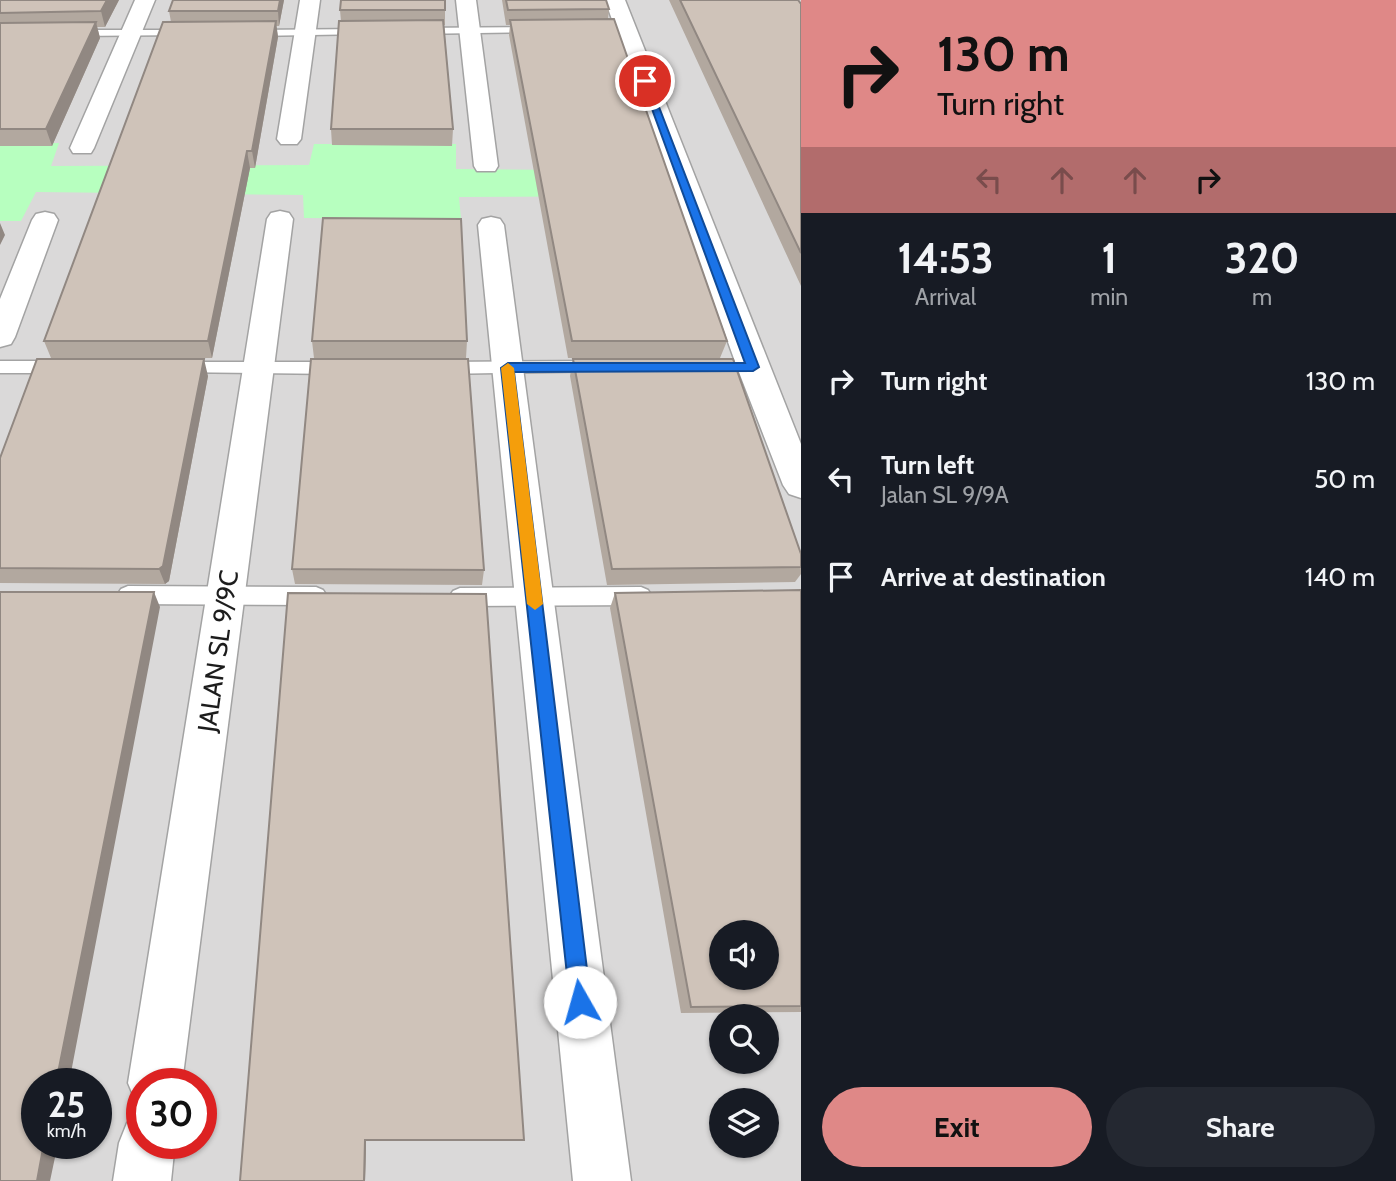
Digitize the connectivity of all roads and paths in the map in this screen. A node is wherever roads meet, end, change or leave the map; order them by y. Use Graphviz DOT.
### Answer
graph roads {
  1 [pos="145,0"];
  2 [pos="310,0"];
  3 [pos="466,0"];
  4 [pos="615,0"];
  5 [pos="469,30"];
  6 [pos="547,30"];
  7 [pos="401,31"];
  8 [pos="373,32"];
  9 [pos="65,33"];
  10 [pos="130,33"];
  11 [pos="198,33"];
  12 [pos="238,33"];
  13 [pos="305,33"];
  14 [pos="289,139"];
  15 [pos="82,148"];
  16 [pos="486,166"];
  17 [pos="280,219"];
  18 [pos="45,220"];
  19 [pos="491,225"];
  20 [pos="0,337"];
  21 [pos="0,367"];
  22 [pos="82,367"];
  23 [pos="617,367"];
  24 [pos="164,368"];
  25 [pos="259,368"];
  26 [pos="356,368"];
  27 [pos="425,368"];
  28 [pos="508,368"];
  29 [pos="801,485"];
  30 [pos="107,595"];
  31 [pos="227,595"];
  32 [pos="339,596"];
  33 [pos="668,596"];
  34 [pos="436,597"];
  35 [pos="534,597"];
  36 [pos="157,1068"];
  37 [pos="145,1159"];
  38 [pos="142,1181"];
  39 [pos="602,1181"];
  1 -- 10 [label="street"];
  2 -- 13 [label="street"];
  3 -- 5 [label="street"];
  4 -- 29 [label="street"];
  5 -- 6 [label="lane"];
  5 -- 7 [label="lane"];
  5 -- 16 [label="street"];
  8 -- 13 [label="lane"];
  9 -- 10 [label="lane"];
  10 -- 11 [label="lane"];
  10 -- 15 [label="street"];
  12 -- 13 [label="lane"];
  13 -- 14 [label="street"];
  17 -- 25 [label="street, JALAN SL 9/9C"];
  18 -- 20 [label="street"];
  19 -- 28 [label="street"];
  21 -- 22 [label="lane"];
  23 -- 28 [label="lane"];
  24 -- 25 [label="lane"];
  25 -- 26 [label="lane"];
  25 -- 31 [label="street, JALAN SL 9/9C"];
  27 -- 28 [label="lane"];
  28 -- 35 [label="street"];
  30 -- 31 [label="lane"];
  31 -- 32 [label="lane"];
  31 -- 36 [label="street, JALAN SL 9/9C"];
  33 -- 35 [label="lane"];
  34 -- 35 [label="lane"];
  35 -- 39 [label="street"];
  37 -- 38 [label="street"];
}
